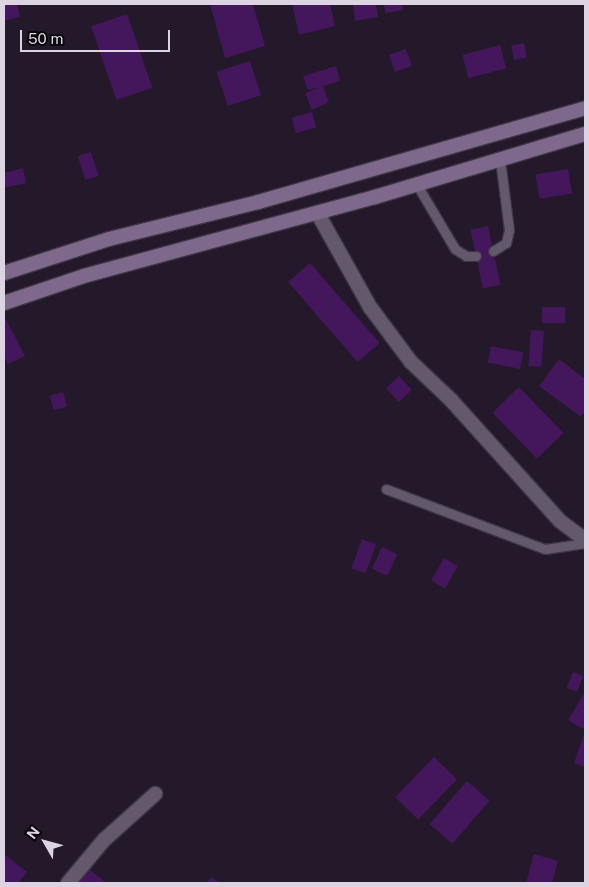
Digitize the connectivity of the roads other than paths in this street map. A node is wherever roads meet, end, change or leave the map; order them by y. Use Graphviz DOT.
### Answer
graph roads {
  1 [pos="585,108"];
  2 [pos="585,134"];
  3 [pos="500,160"];
  4 [pos="417,185"];
  5 [pos="318,214"];
  6 [pos="494,251"];
  7 [pos="476,256"];
  8 [pos="4,273"];
  9 [pos="4,303"];
  10 [pos="386,489"];
  11 [pos="585,542"];
  12 [pos="155,794"];
  13 [pos="68,883"];
  1 -- 8 [label="main road"];
  2 -- 3 [label="main road"];
  3 -- 4 [label="main road"];
  3 -- 6 [label="lane"];
  4 -- 5 [label="main road"];
  4 -- 7 [label="lane"];
  5 -- 9 [label="main road"];
  5 -- 11 [label="street"];
  10 -- 11 [label="lane"];
  12 -- 13 [label="street"];
}
